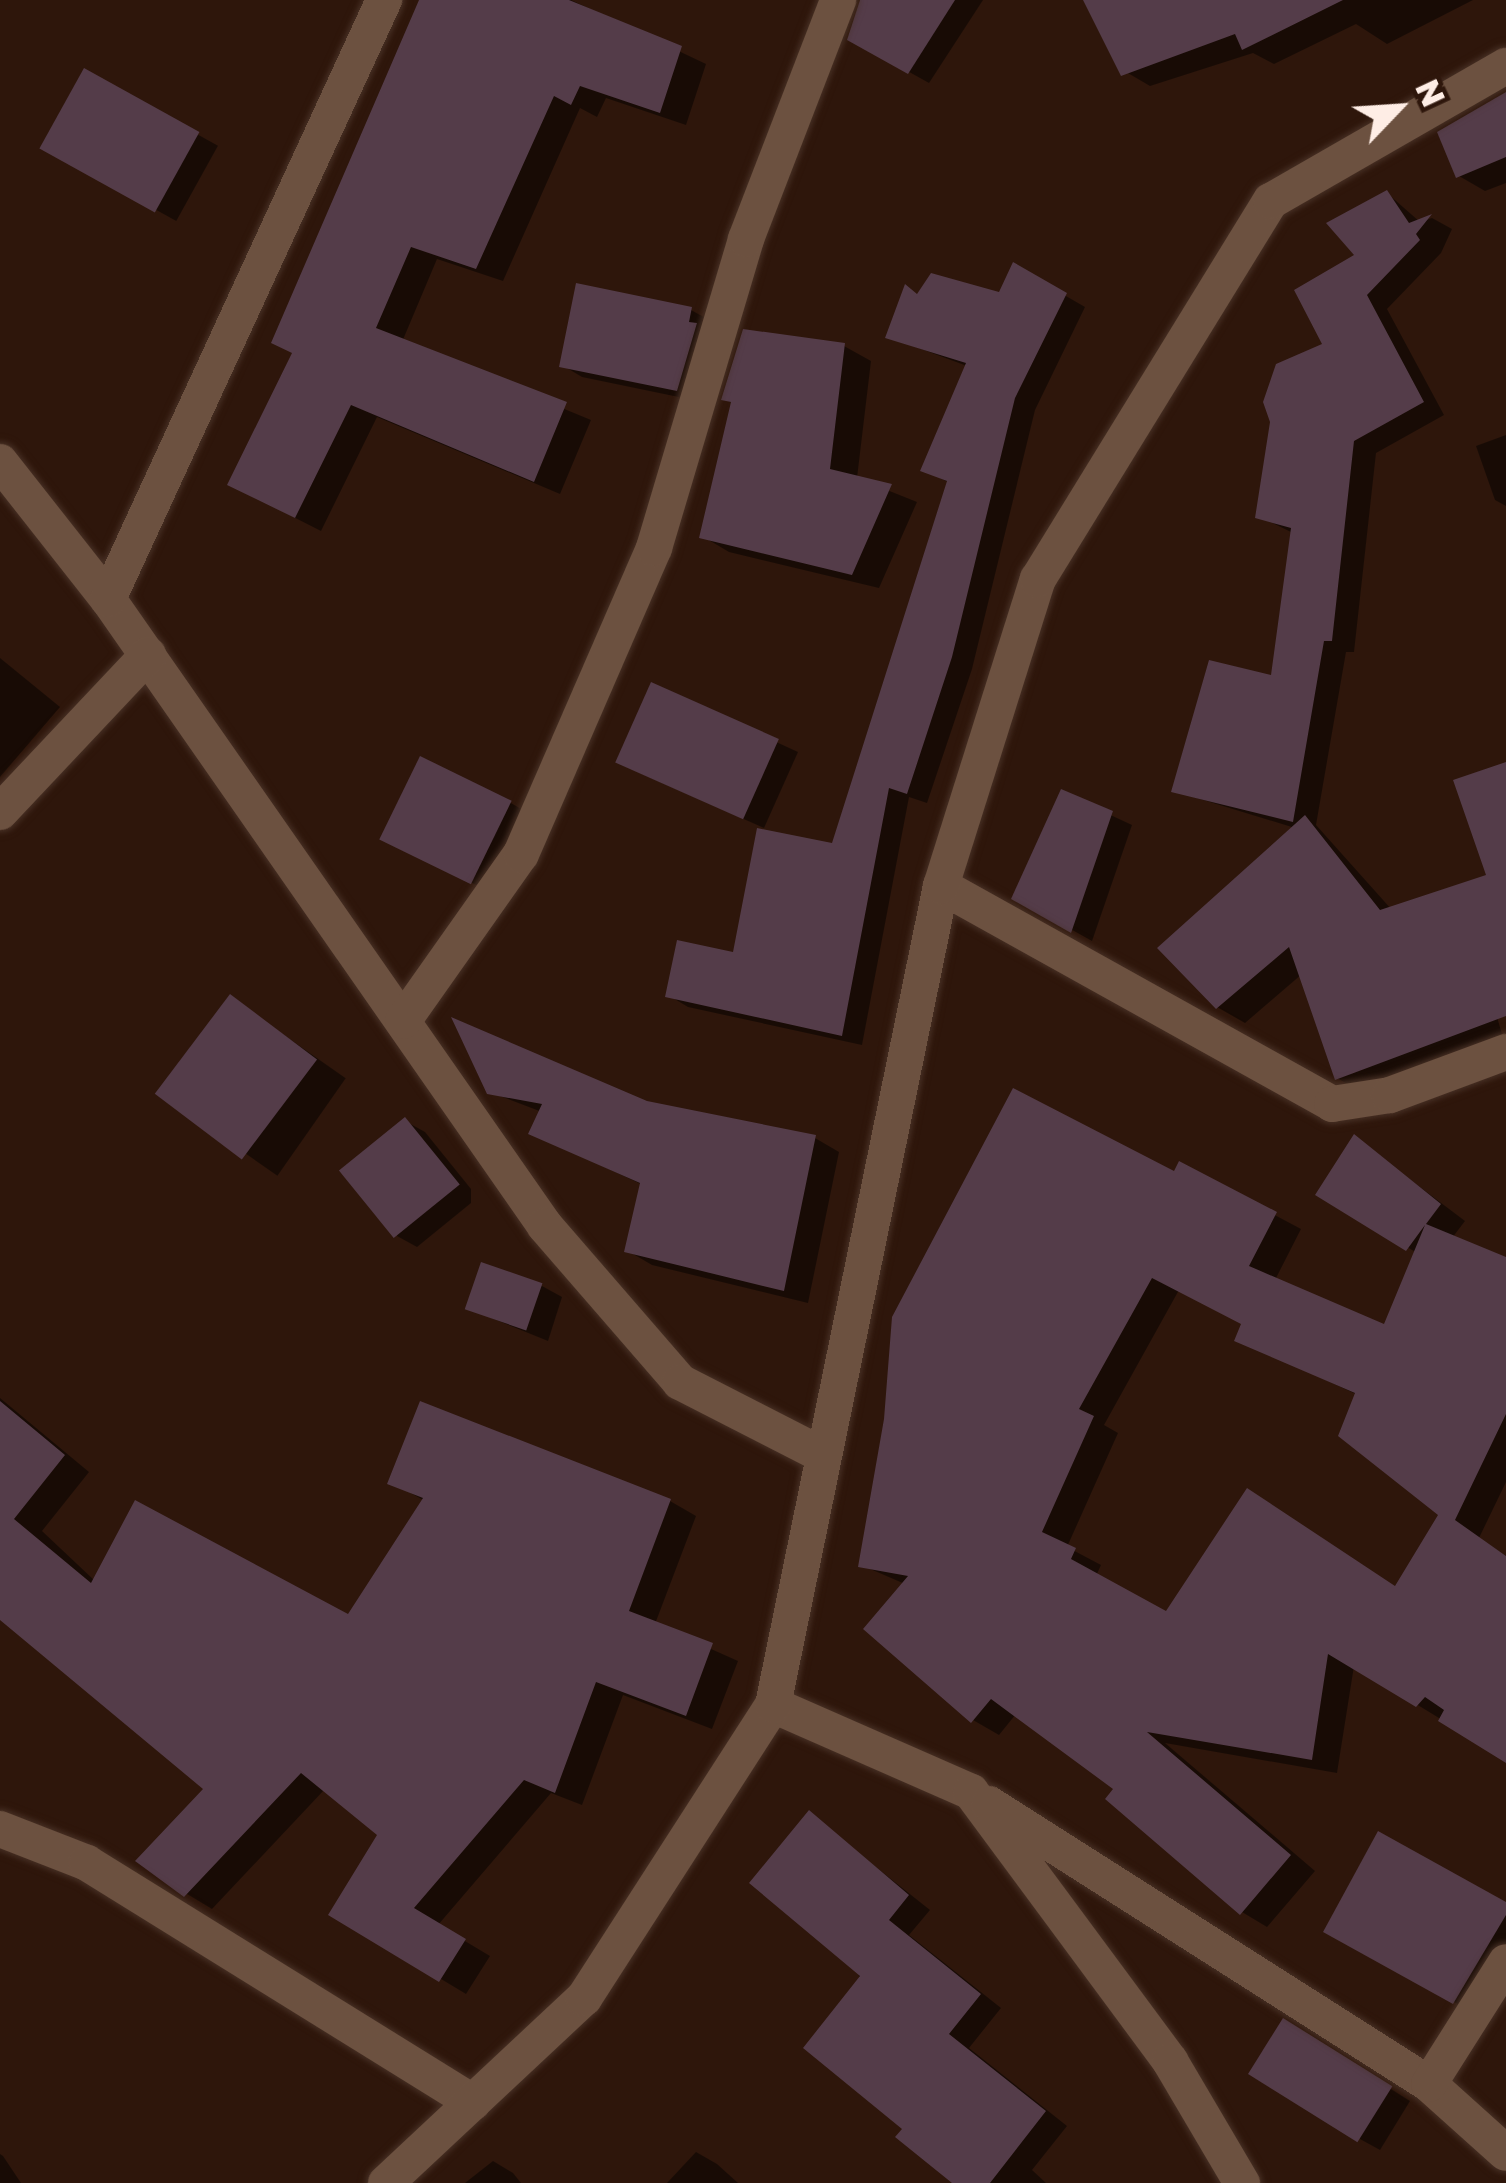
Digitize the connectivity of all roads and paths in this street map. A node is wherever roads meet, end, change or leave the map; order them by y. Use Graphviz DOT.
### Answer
graph roads {
  1 [pos="384,0"];
  2 [pos="838,0"];
  3 [pos="1506,66"];
  4 [pos="0,462"];
  5 [pos="108,598"];
  6 [pos="148,656"];
  7 [pos="0,812"];
  8 [pos="941,886"];
  9 [pos="403,1021"];
  10 [pos="1506,1052"];
  11 [pos="819,1453"];
  12 [pos="773,1705"];
  13 [pos="970,1792"];
  14 [pos="0,1828"];
  15 [pos="1506,1962"];
  16 [pos="1429,2084"];
  17 [pos="472,2102"];
  18 [pos="1506,2153"];
  19 [pos="386,2183"];
  20 [pos="1242,2183"];
  1 -- 5 [label="street"];
  2 -- 9 [label="street"];
  3 -- 8 [label="street"];
  4 -- 5 [label="street"];
  5 -- 6 [label="street"];
  6 -- 7 [label="street"];
  6 -- 9 [label="street"];
  8 -- 10 [label="street"];
  8 -- 11 [label="street"];
  9 -- 11 [label="street"];
  11 -- 12 [label="street"];
  12 -- 13 [label="street"];
  12 -- 17 [label="street"];
  13 -- 16 [label="street"];
  13 -- 20 [label="street"];
  14 -- 17 [label="street"];
  15 -- 16 [label="street"];
  16 -- 18 [label="street"];
  17 -- 19 [label="street"];
}
